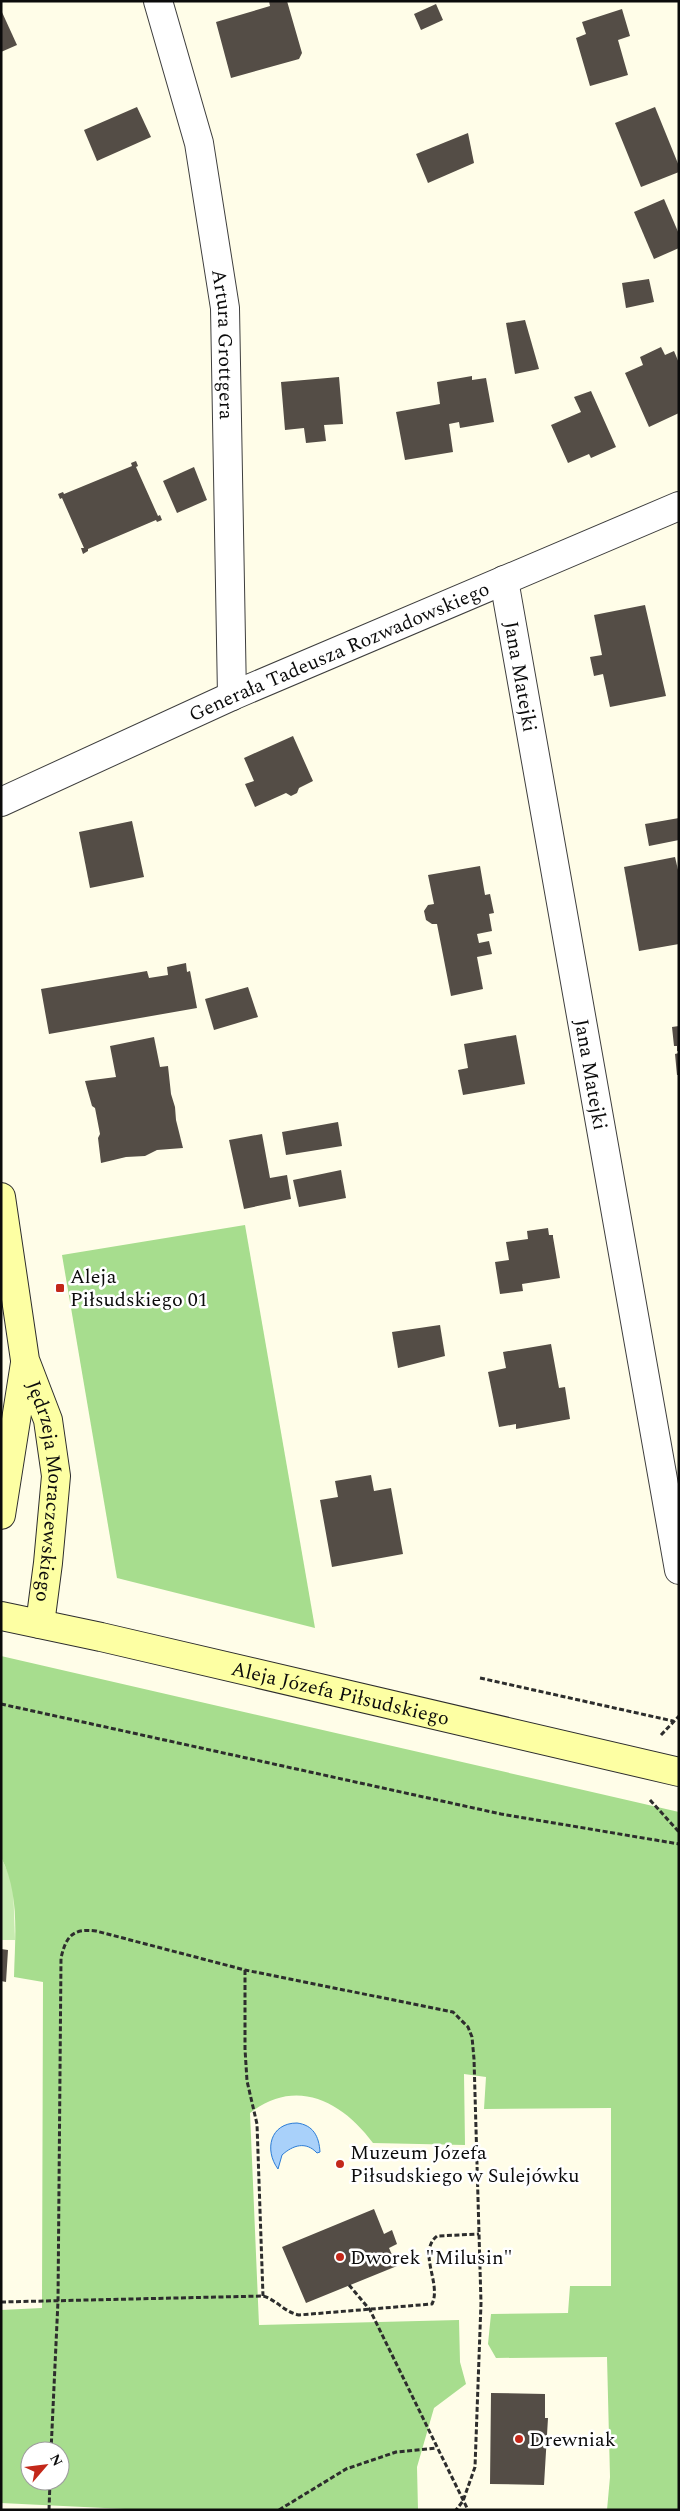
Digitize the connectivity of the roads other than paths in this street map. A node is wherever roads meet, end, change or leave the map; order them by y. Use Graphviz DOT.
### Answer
graph roads {
  1 [pos="158,1"];
  2 [pos="679,506"];
  3 [pos="504,580"];
  4 [pos="232,696"];
  5 [pos="1,802"];
  6 [pos="1,1197"];
  7 [pos="25,1360"];
  8 [pos="1,1515"];
  9 [pos="679,1570"];
  10 [pos="1,1616"];
  11 [pos="40,1624"];
  12 [pos="679,1772"];
  1 -- 4 [label="street, Artura Grottgera"];
  2 -- 3 [label="street, Generała Tadeusza Rozwadowskiego"];
  3 -- 4 [label="street, Generała Tadeusza Rozwadowskiego"];
  3 -- 9 [label="street, Jana Matejki"];
  4 -- 5 [label="street, Generała Tadeusza Rozwadowskiego"];
  6 -- 7 [label="main road, Jędrzeja Moraczewskiego"];
  7 -- 8 [label="main road, Jędrzeja Moraczewskiego"];
  7 -- 11 [label="main road, Jędrzeja Moraczewskiego"];
  10 -- 11 [label="main road, Aleja Józefa Piłsudskiego"];
  11 -- 12 [label="main road, Aleja Józefa Piłsudskiego"];
}
